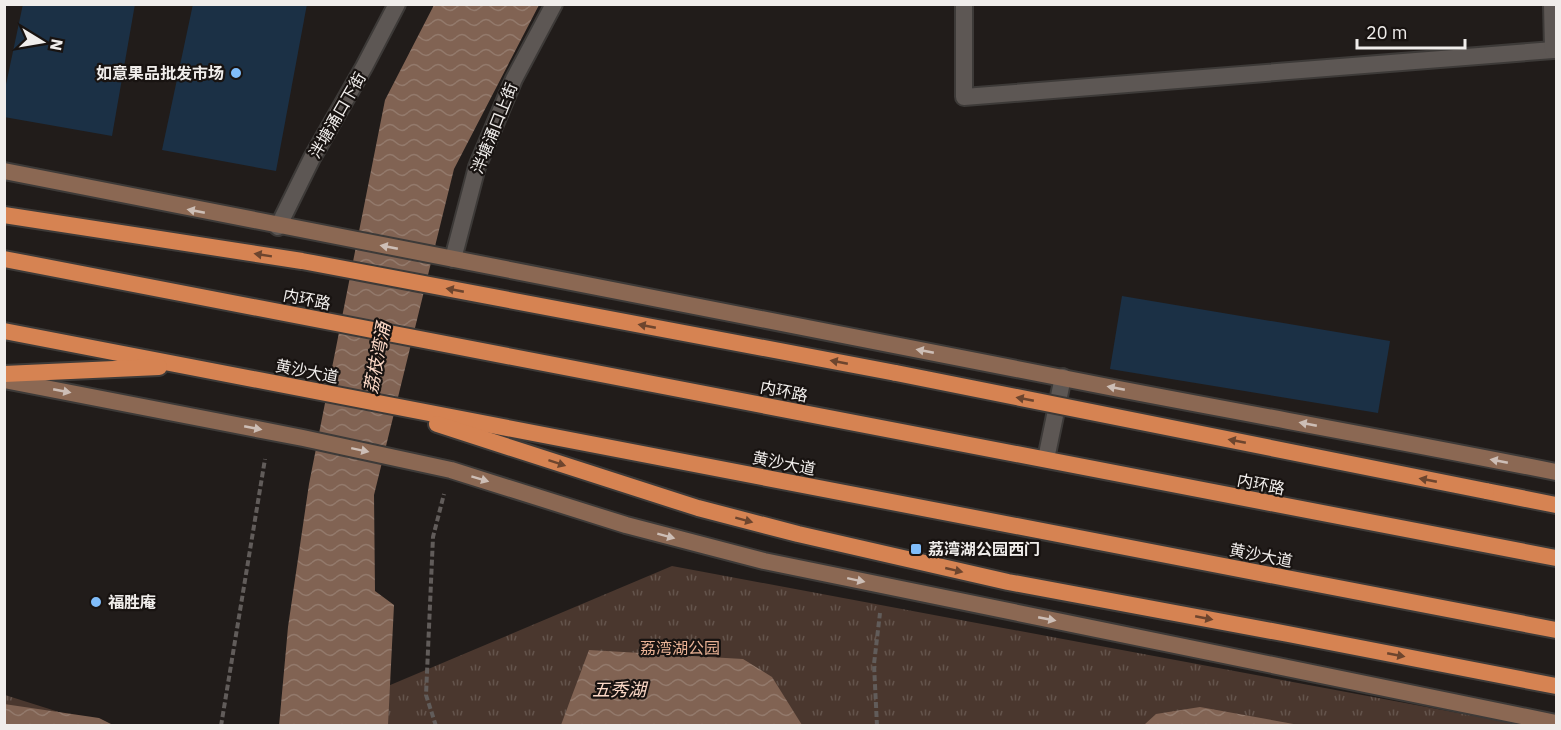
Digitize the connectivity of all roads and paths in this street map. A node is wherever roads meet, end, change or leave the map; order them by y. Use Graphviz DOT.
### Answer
graph roads {
  1 [pos="397,4"];
  2 [pos="554,4"];
  3 [pos="964,4"];
  4 [pos="1552,4"];
  5 [pos="1555,50"];
  6 [pos="4,171"];
  7 [pos="4,215"];
  8 [pos="286,228"];
  9 [pos="4,253"];
  10 [pos="4,259"];
  11 [pos="449,259"];
  12 [pos="4,326"];
  13 [pos="4,331"];
  14 [pos="187,366"];
  15 [pos="4,374"];
  16 [pos="1064,377"];
  17 [pos="4,380"];
  18 [pos="322,390"];
  19 [pos="270,431"];
  20 [pos="1047,454"];
  21 [pos="451,470"];
  22 [pos="1557,472"];
  23 [pos="1557,505"];
  24 [pos="1557,551"];
  25 [pos="1557,558"];
  26 [pos="881,606"];
  27 [pos="1557,623"];
  28 [pos="1557,630"];
  29 [pos="1557,686"];
  30 [pos="1557,723"];
  31 [pos="221,726"];
  32 [pos="436,726"];
  33 [pos="877,726"];
  1 -- 8 [label="street, 泮塘涌口下街"];
  2 -- 11 [label="street, 泮塘涌口上街"];
  3 -- 5 [label="street"];
  4 -- 5 [label="street"];
  8 -- 6 [label="main road, one-way"];
  23 -- 7 [label="highway, one-way, bridge"];
  11 -- 8 [label="main road, one-way"];
  9 -- 20 [label="highway"];
  10 -- 25 [label="highway, 内环路"];
  16 -- 11 [label="main road, one-way"];
  12 -- 18 [label="highway"];
  13 -- 14 [label="highway, 黄沙大道"];
  14 -- 15 [label="highway"];
  14 -- 18 [label="highway, 黄沙大道"];
  16 -- 20 [label="street"];
  22 -- 16 [label="main road, one-way"];
  17 -- 19 [label="main road, one-way"];
  18 -- 27 [label="highway"];
  18 -- 28 [label="highway, 黄沙大道"];
  18 -- 29 [label="highway, one-way"];
  19 -- 21 [label="main road, one-way"];
  19 -- 31 [label="path"];
  20 -- 24 [label="highway"];
  21 -- 30 [label="main road, one-way"];
  21 -- 32 [label="path"];
  26 -- 33 [label="path"];
}
